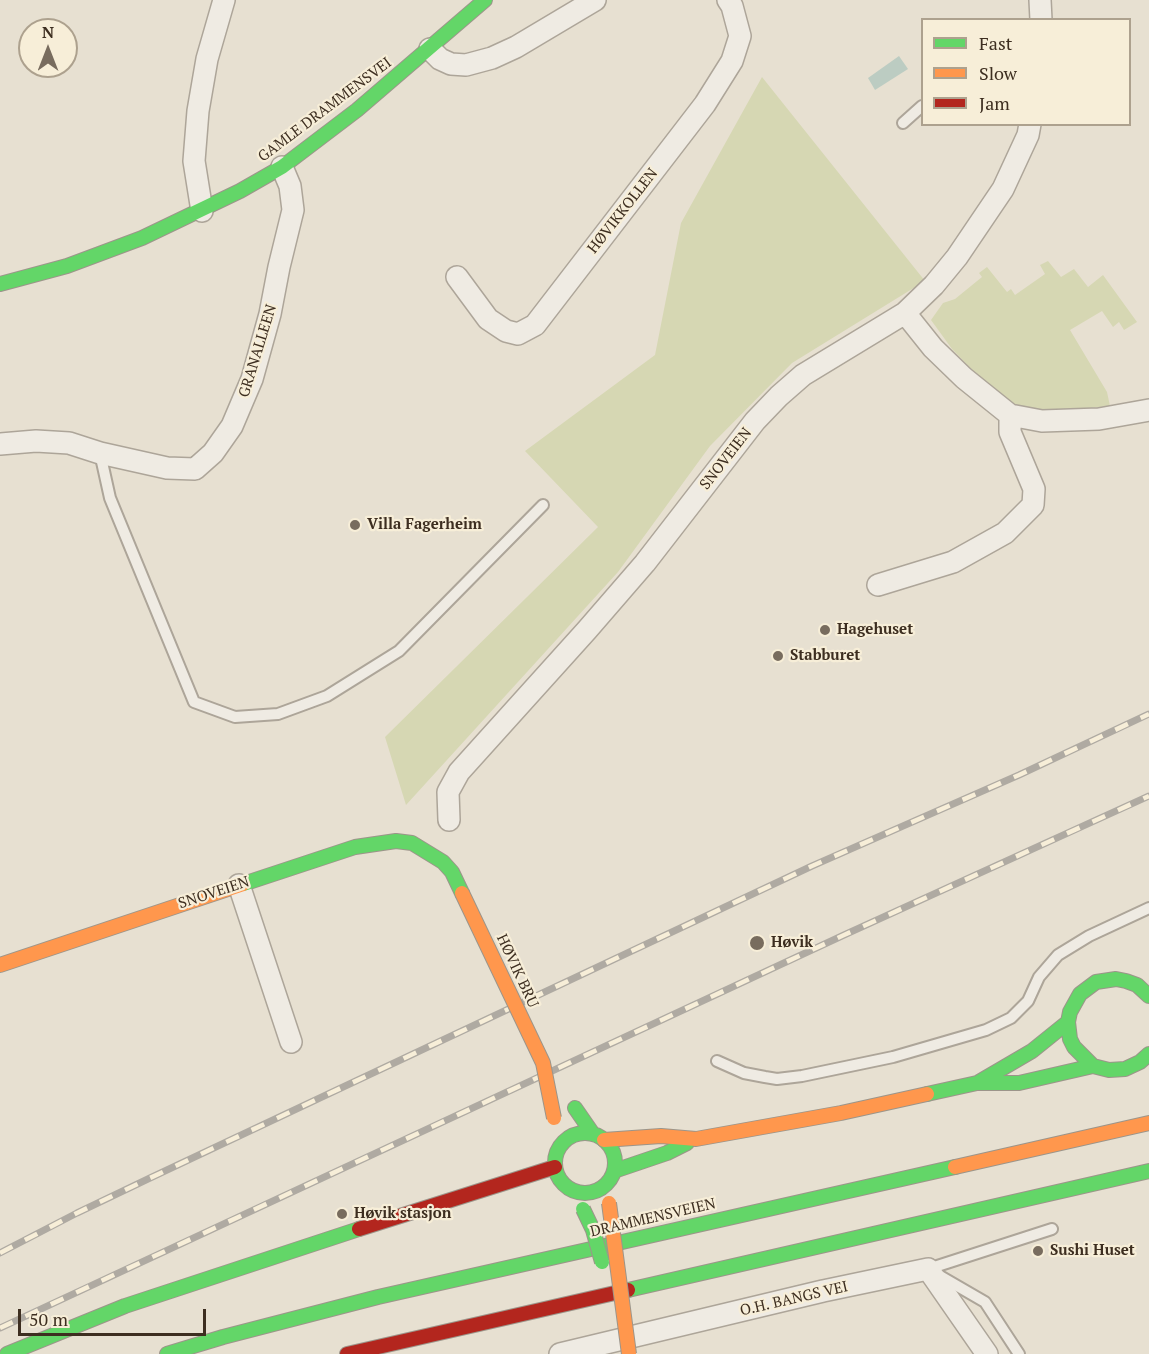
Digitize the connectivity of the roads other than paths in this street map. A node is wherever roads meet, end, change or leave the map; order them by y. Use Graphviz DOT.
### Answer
graph roads {
  1 [pos="224,0"];
  2 [pos="485,0"];
  3 [pos="595,0"];
  4 [pos="728,0"];
  5 [pos="1040,0"];
  6 [pos="1041,18"];
  7 [pos="430,49"];
  8 [pos="921,107"];
  9 [pos="903,123"];
  10 [pos="1030,126"];
  11 [pos="282,167"];
  12 [pos="201,211"];
  13 [pos="458,277"];
  14 [pos="0,284"];
  15 [pos="905,313"];
  16 [pos="1149,410"];
  17 [pos="1010,415"];
  18 [pos="0,444"];
  19 [pos="100,453"];
  20 [pos="543,506"];
  21 [pos="878,585"];
  22 [pos="449,820"];
  23 [pos="239,885"];
  24 [pos="462,893"];
  25 [pos="1149,909"];
  26 [pos="0,964"];
  27 [pos="1144,970"];
  28 [pos="1126,981"];
  29 [pos="1149,996"];
  30 [pos="1068,1022"];
  31 [pos="291,1042"];
  32 [pos="1149,1054"];
  33 [pos="717,1061"];
  34 [pos="543,1063"];
  35 [pos="1093,1066"];
  36 [pos="560,1083"];
  37 [pos="977,1083"];
  38 [pos="572,1104"];
  39 [pos="1149,1123"];
  40 [pos="598,1137"];
  41 [pos="696,1139"];
  42 [pos="558,1149"];
  43 [pos="555,1167"];
  44 [pos="614,1171"];
  45 [pos="1149,1171"];
  46 [pos="1101,1181"];
  47 [pos="1149,1183"];
  48 [pos="607,1184"];
  49 [pos="572,1191"];
  50 [pos="1052,1229"];
  51 [pos="928,1269"];
  52 [pos="624,1329"];
  53 [pos="7,1354"];
  54 [pos="166,1354"];
  55 [pos="347,1354"];
  56 [pos="560,1354"];
  57 [pos="629,1354"];
  58 [pos="987,1354"];
  59 [pos="1019,1354"];
  1 -- 12 [label="street"];
  2 -- 7 [label="main road, GAMLE DRAMMENSVEI"];
  3 -- 7 [label="street"];
  4 -- 13 [label="street, HØVIKKOLLEN"];
  5 -- 6 [label="street"];
  7 -- 11 [label="main road, GAMLE DRAMMENSVEI"];
  8 -- 9 [label="lane"];
  10 -- 15 [label="street, SNOVEIEN"];
  11 -- 12 [label="main road, GAMLE DRAMMENSVEI"];
  11 -- 19 [label="street, GRANALLEEN"];
  12 -- 14 [label="main road, GAMLE DRAMMENSVEI"];
  15 -- 17 [label="street"];
  15 -- 22 [label="street, SNOVEIEN"];
  16 -- 17 [label="street"];
  17 -- 21 [label="street"];
  18 -- 19 [label="street, GRANALLEEN"];
  19 -- 20 [label="lane"];
  23 -- 24 [label="main road, SNOVEIEN"];
  23 -- 26 [label="main road, SNOVEIEN"];
  23 -- 31 [label="street"];
  24 -- 34 [label="main road, HØVIK BRU, bridge"];
  25 -- 33 [label="lane"];
  27 -- 28 [label="main road"];
  28 -- 29 [label="main road"];
  28 -- 30 [label="main road"];
  30 -- 35 [label="main road"];
  30 -- 37 [label="main road"];
  32 -- 35 [label="main road"];
  34 -- 36 [label="main road"];
  34 -- 42 [label="main road, bridge"];
  35 -- 37 [label="main road"];
  37 -- 41 [label="main road"];
  38 -- 40 [label="main road"];
  39 -- 54 [label="main road, DRAMMENSVEIEN"];
  40 -- 41 [label="main road"];
  40 -- 42 [label="main road"];
  40 -- 44 [label="main road"];
  41 -- 44 [label="main road"];
  42 -- 43 [label="main road"];
  43 -- 49 [label="main road"];
  43 -- 53 [label="main road"];
  44 -- 48 [label="main road"];
  45 -- 46 [label="main road"];
  46 -- 47 [label="main road"];
  46 -- 55 [label="main road"];
  48 -- 49 [label="main road"];
  48 -- 52 [label="main road, bridge"];
  49 -- 52 [label="main road, bridge"];
  50 -- 51 [label="lane"];
  51 -- 56 [label="street, O.H. BANGS VEI"];
  51 -- 58 [label="street"];
  51 -- 59 [label="lane"];
  52 -- 57 [label="main road, bridge"];
}
